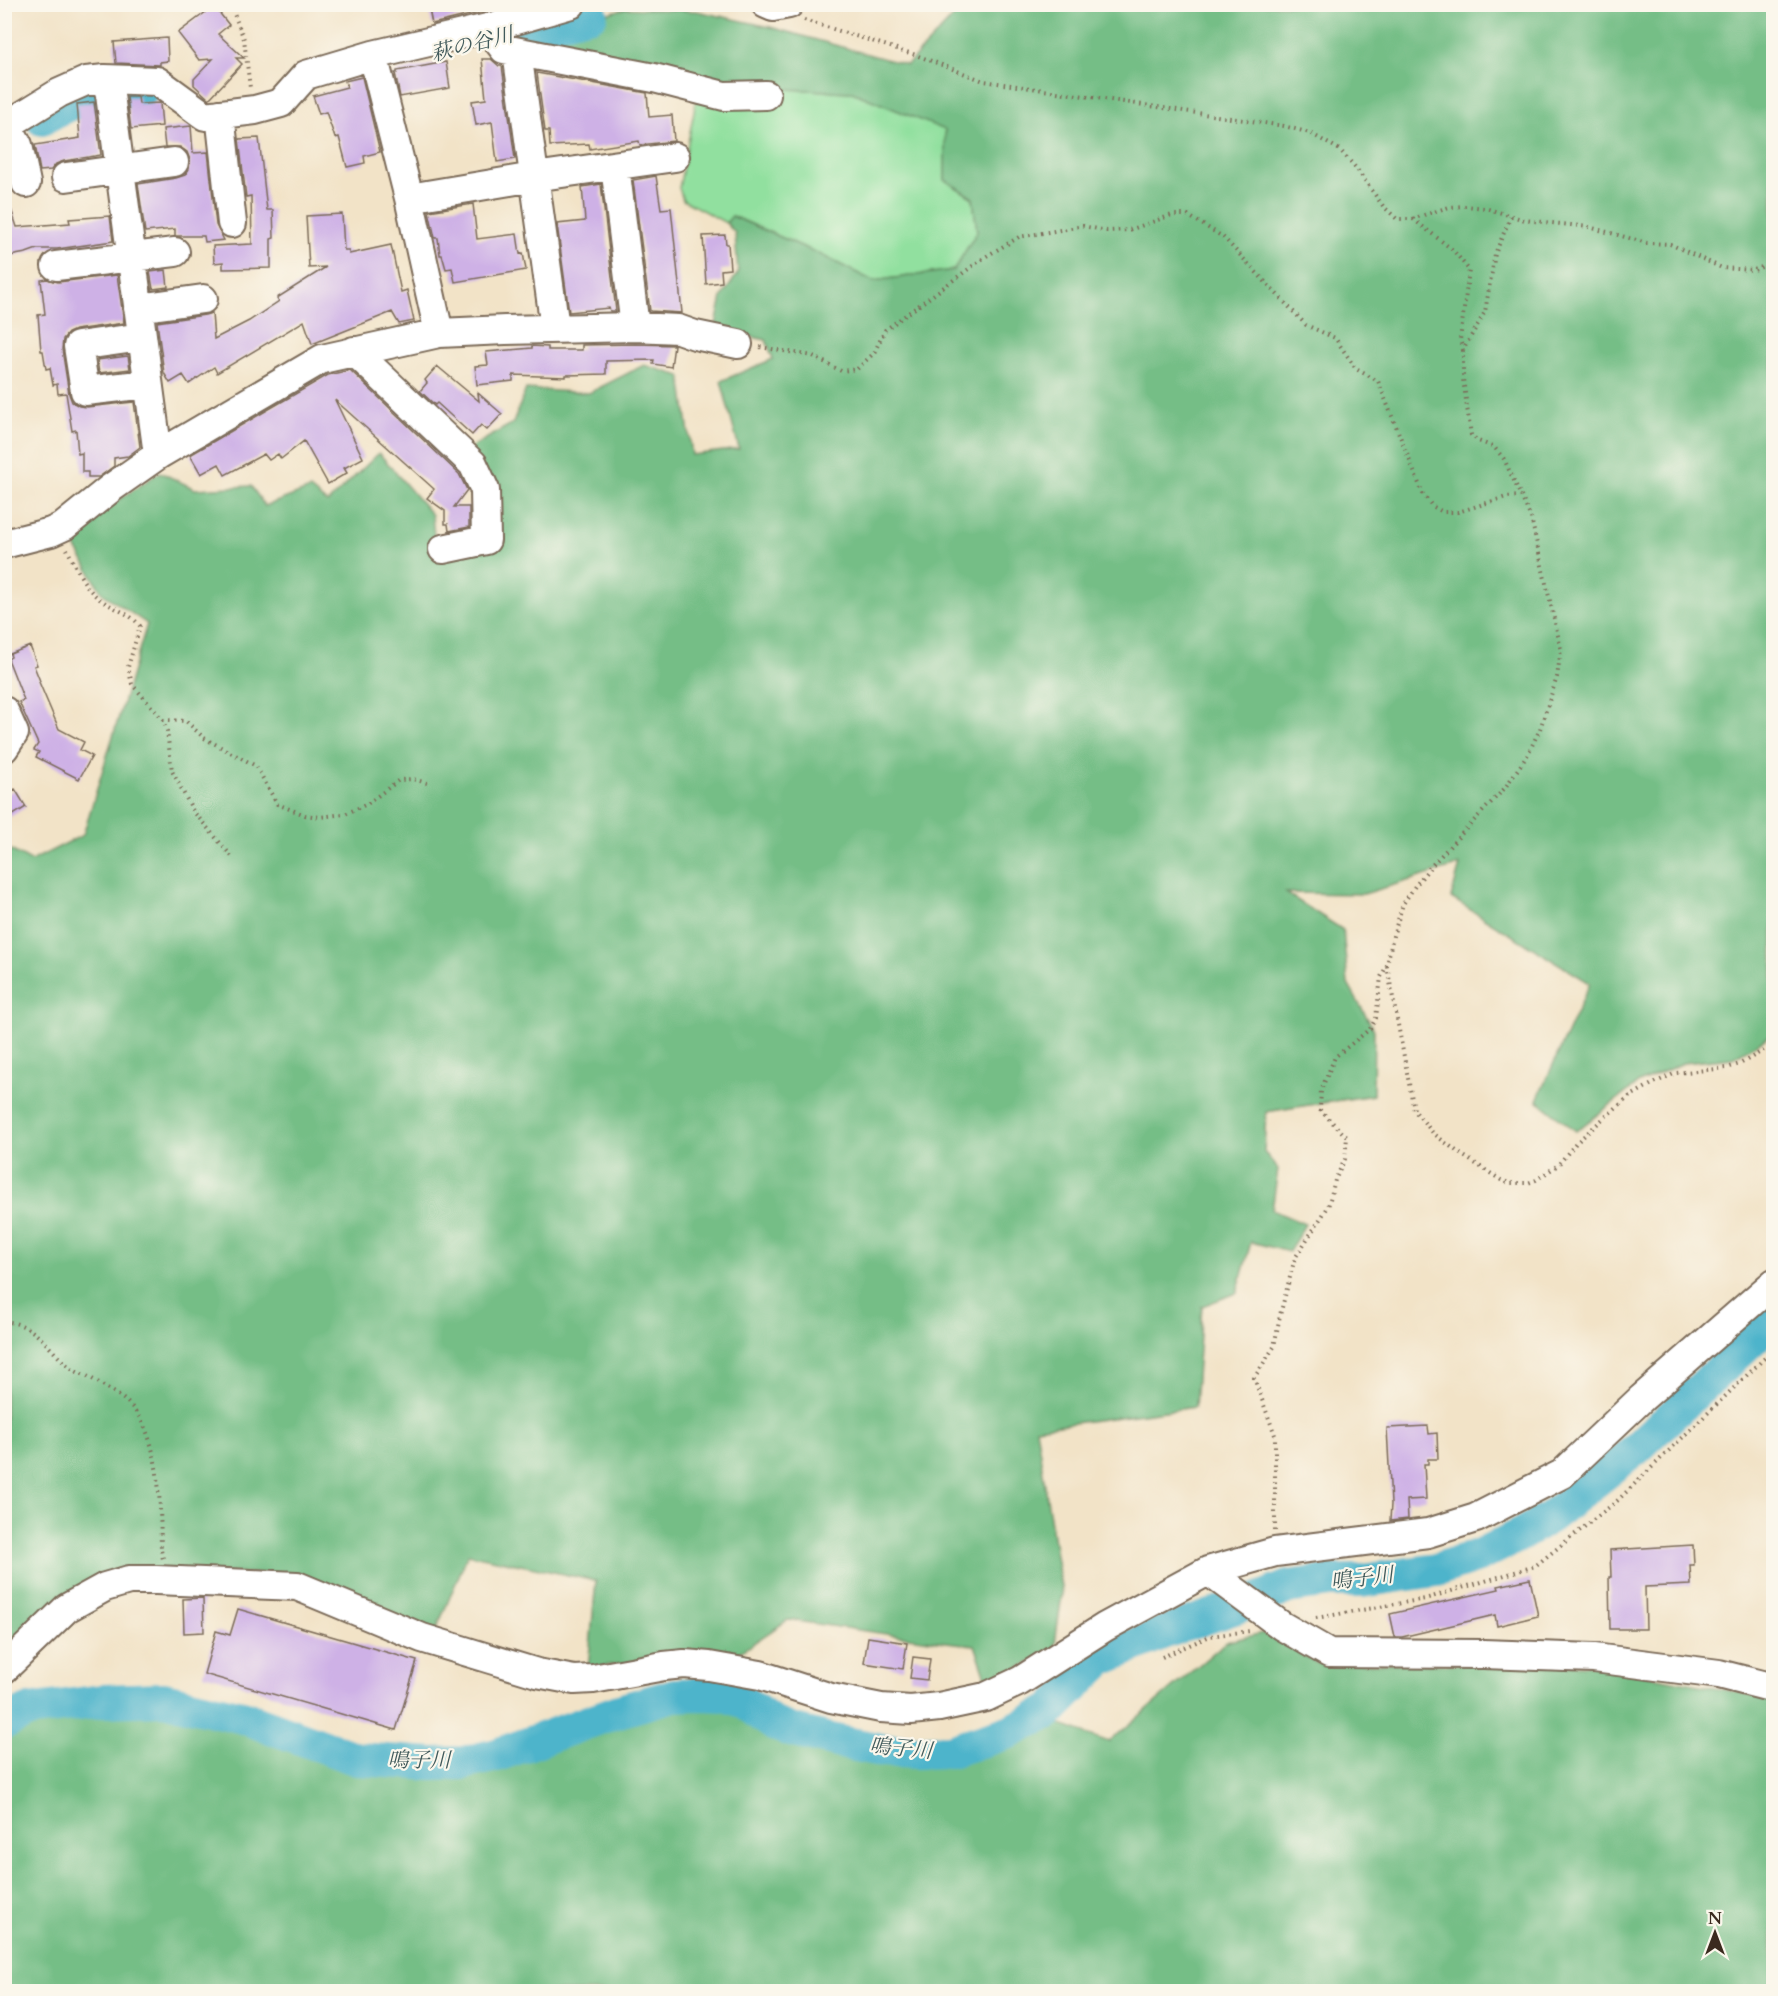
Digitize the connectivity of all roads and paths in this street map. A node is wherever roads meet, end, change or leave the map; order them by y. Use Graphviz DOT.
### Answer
graph roads {
  1 [pos="230,4"];
  2 [pos="571,4"];
  3 [pos="766,4"];
  4 [pos="793,8"];
  5 [pos="499,39"];
  6 [pos="373,55"];
  7 [pos="108,87"];
  8 [pos="766,95"];
  9 [pos="255,110"];
  10 [pos="221,122"];
  11 [pos="10,131"];
  12 [pos="675,157"];
  13 [pos="174,162"];
  14 [pos="615,166"];
  15 [pos="119,170"];
  16 [pos="66,177"];
  17 [pos="534,177"];
  18 [pos="26,183"];
  19 [pos="409,198"];
  20 [pos="1511,216"];
  21 [pos="1412,219"];
  22 [pos="232,222"];
  23 [pos="175,252"];
  24 [pos="130,257"];
  25 [pos="1773,262"];
  26 [pos="56,266"];
  27 [pos="203,299"];
  28 [pos="138,308"];
  29 [pos="635,327"];
  30 [pos="555,328"];
  31 [pos="439,333"];
  32 [pos="142,337"];
  33 [pos="738,344"];
  34 [pos="1463,350"];
  35 [pos="354,351"];
  36 [pos="148,384"];
  37 [pos="158,455"];
  38 [pos="1521,496"];
  39 [pos="57,530"];
  40 [pos="4,544"];
  41 [pos="442,549"];
  42 [pos="4,711"];
  43 [pos="163,720"];
  44 [pos="4,748"];
  45 [pos="427,783"];
  46 [pos="234,860"];
  47 [pos="1387,965"];
  48 [pos="1773,1047"];
  49 [pos="1773,1283"];
  50 [pos="4,1321"];
  51 [pos="1773,1349"];
  52 [pos="1275,1552"];
  53 [pos="1208,1571"];
  54 [pos="168,1580"];
  55 [pos="1282,1626"];
  56 [pos="1162,1657"];
  57 [pos="4,1669"];
  58 [pos="1773,1688"];
  1 -- 9 [label="path"];
  2 -- 5 [label="street"];
  3 -- 4 [label="street"];
  4 -- 21 [label="path"];
  5 -- 6 [label="street"];
  5 -- 8 [label="street"];
  5 -- 17 [label="street"];
  6 -- 9 [label="street"];
  6 -- 19 [label="street"];
  7 -- 10 [label="street"];
  7 -- 11 [label="street"];
  7 -- 15 [label="street"];
  9 -- 10 [label="street"];
  10 -- 22 [label="street"];
  11 -- 18 [label="street"];
  12 -- 14 [label="street"];
  13 -- 15 [label="street"];
  14 -- 17 [label="street"];
  14 -- 29 [label="street"];
  15 -- 16 [label="street"];
  15 -- 24 [label="street"];
  17 -- 19 [label="street"];
  17 -- 30 [label="street"];
  19 -- 31 [label="street"];
  20 -- 21 [label="path"];
  20 -- 25 [label="path"];
  20 -- 34 [label="path"];
  21 -- 34 [label="path"];
  23 -- 24 [label="street"];
  24 -- 26 [label="street"];
  24 -- 28 [label="street"];
  27 -- 28 [label="street"];
  28 -- 32 [label="street"];
  29 -- 30 [label="street"];
  29 -- 33 [label="street"];
  30 -- 31 [label="street"];
  31 -- 35 [label="street"];
  32 -- 36 [label="street"];
  32 -- 36 [label="street"];
  33 -- 38 [label="path"];
  34 -- 38 [label="path"];
  35 -- 37 [label="street"];
  35 -- 41 [label="street"];
  36 -- 37 [label="street"];
  37 -- 39 [label="street"];
  38 -- 47 [label="path"];
  39 -- 40 [label="street"];
  39 -- 43 [label="path"];
  42 -- 44 [label="street"];
  43 -- 45 [label="path"];
  43 -- 46 [label="path"];
  47 -- 48 [label="path"];
  47 -- 52 [label="path"];
  49 -- 52 [label="street"];
  50 -- 54 [label="path"];
  51 -- 55 [label="path"];
  52 -- 53 [label="street"];
  53 -- 54 [label="street"];
  53 -- 55 [label="street"];
  54 -- 57 [label="street"];
  55 -- 56 [label="path"];
  55 -- 58 [label="street"];
}
